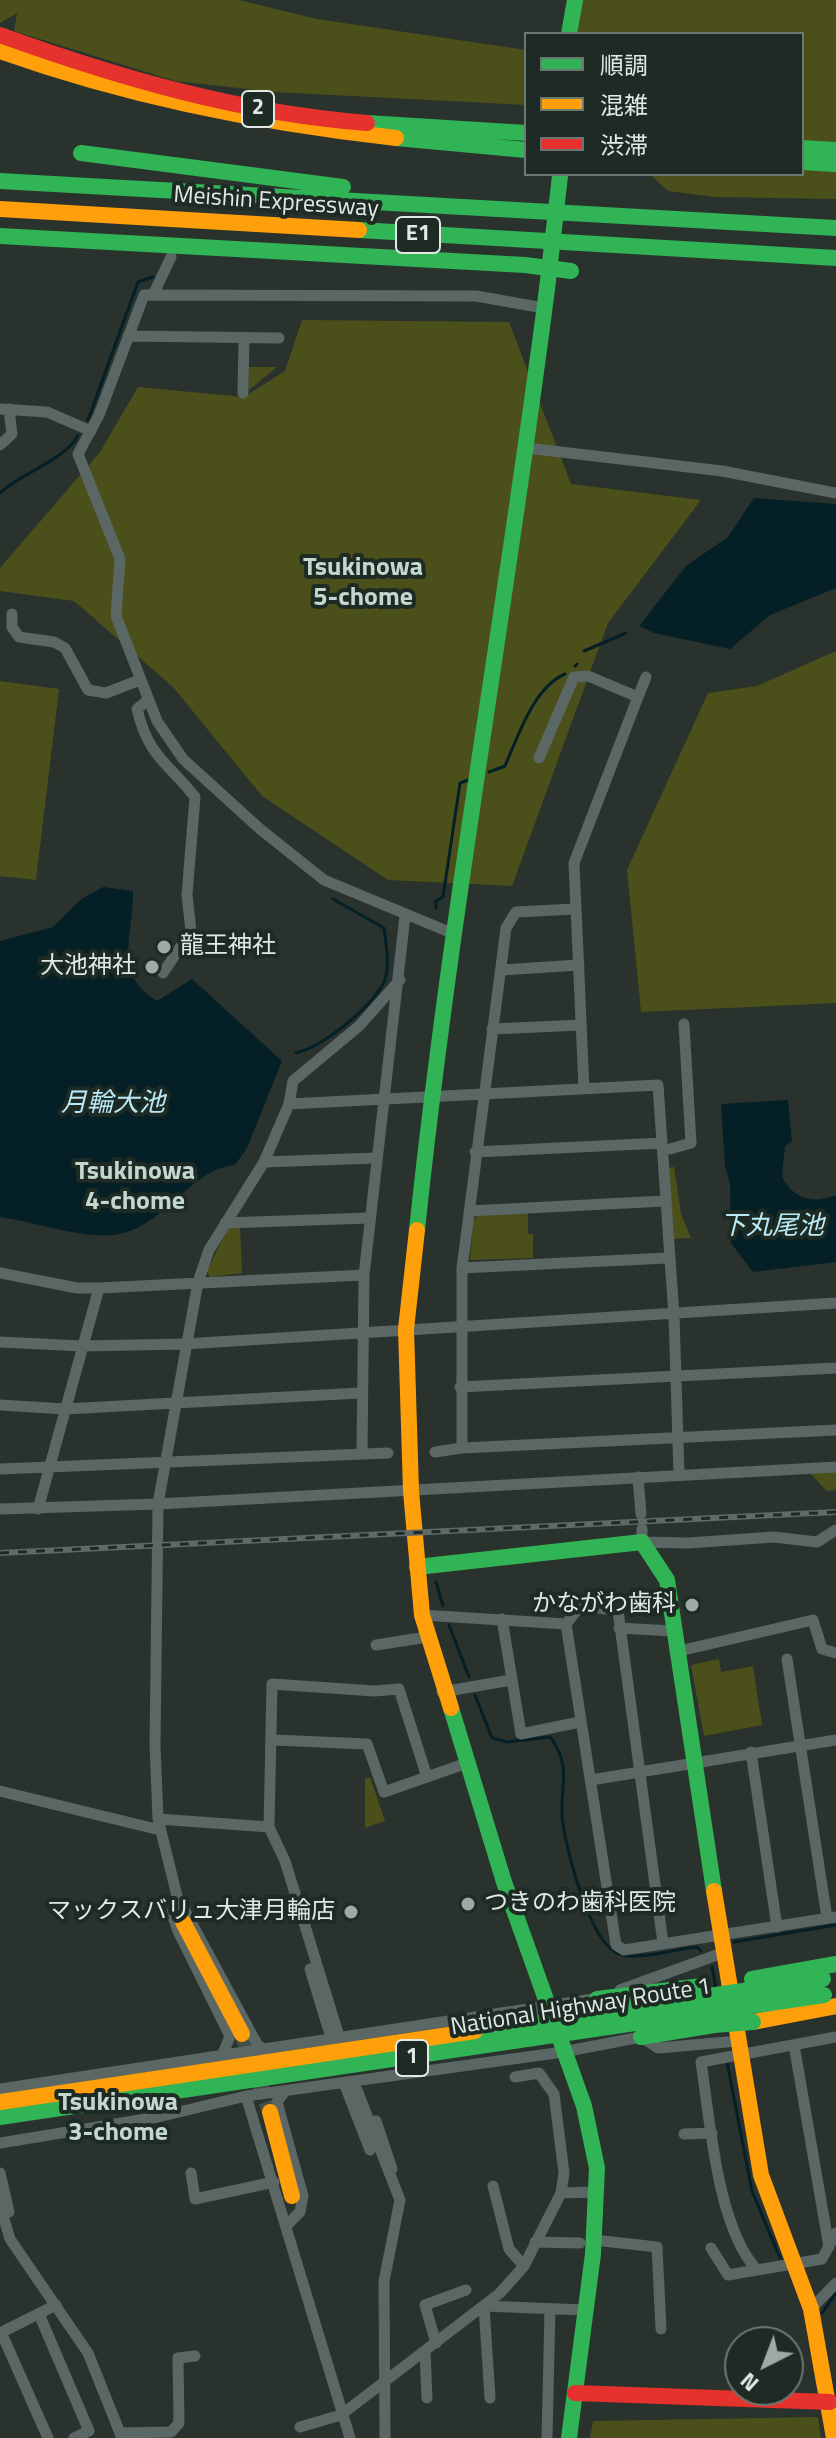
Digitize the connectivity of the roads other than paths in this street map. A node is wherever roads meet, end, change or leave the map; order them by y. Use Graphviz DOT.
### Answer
graph roads {
  1 [pos="575,0"];
  2 [pos="569,32"];
  3 [pos="0,35"];
  4 [pos="0,51"];
  5 [pos="524,133"];
  6 [pos="804,148"];
  7 [pos="524,150"];
  8 [pos="836,150"];
  9 [pos="81,153"];
  10 [pos="804,162"];
  11 [pos="836,164"];
  12 [pos="560,176"];
  13 [pos="0,181"];
  14 [pos="478,207"];
  15 [pos="0,209"];
  16 [pos="836,228"];
  17 [pos="0,236"];
  18 [pos="171,257"];
  19 [pos="836,258"];
  20 [pos="571,271"];
  21 [pos="153,295"];
  22 [pos="544,308"];
  23 [pos="128,336"];
  24 [pos="244,338"];
  25 [pos="279,338"];
  26 [pos="243,393"];
  27 [pos="4,409"];
  28 [pos="91,431"];
  29 [pos="0,445"];
  30 [pos="527,448"];
  31 [pos="836,493"];
  32 [pos="12,614"];
  33 [pos="646,677"];
  34 [pos="140,680"];
  35 [pos="638,697"];
  36 [pos="148,700"];
  37 [pos="539,758"];
  38 [pos="575,909"];
  39 [pos="405,916"];
  40 [pos="454,934"];
  41 [pos="579,965"];
  42 [pos="501,970"];
  43 [pos="163,973"];
  44 [pos="400,980"];
  45 [pos="684,1024"];
  46 [pos="581,1025"];
  47 [pos="492,1029"];
  48 [pos="584,1089"];
  49 [pos="483,1094"];
  50 [pos="431,1096"];
  51 [pos="384,1099"];
  52 [pos="289,1104"];
  53 [pos="666,1146"];
  54 [pos="475,1152"];
  55 [pos="376,1158"];
  56 [pos="264,1162"];
  57 [pos="665,1201"];
  58 [pos="469,1211"];
  59 [pos="369,1218"];
  60 [pos="225,1223"];
  61 [pos="667,1258"];
  62 [pos="462,1268"];
  63 [pos="0,1273"];
  64 [pos="364,1275"];
  65 [pos="198,1282"];
  66 [pos="99,1288"];
  67 [pos="836,1303"];
  68 [pos="674,1316"];
  69 [pos="459,1327"];
  70 [pos="406,1329"];
  71 [pos="361,1334"];
  72 [pos="0,1342"];
  73 [pos="185,1344"];
  74 [pos="82,1346"];
  75 [pos="836,1368"];
  76 [pos="676,1377"];
  77 [pos="460,1387"];
  78 [pos="360,1393"];
  79 [pos="176,1402"];
  80 [pos="0,1405"];
  81 [pos="65,1409"];
  82 [pos="836,1430"];
  83 [pos="679,1435"];
  84 [pos="462,1448"];
  85 [pos="435,1452"];
  86 [pos="362,1453"];
  87 [pos="388,1453"];
  88 [pos="166,1462"];
  89 [pos="836,1467"];
  90 [pos="0,1469"];
  91 [pos="49,1470"];
  92 [pos="679,1474"];
  93 [pos="638,1477"];
  94 [pos="411,1491"];
  95 [pos="158,1504"];
  96 [pos="0,1509"];
  97 [pos="38,1509"];
  98 [pos="641,1514"];
  99 [pos="836,1530"];
  100 [pos="642,1536"];
  101 [pos="417,1567"];
  102 [pos="422,1615"];
  103 [pos="502,1619"];
  104 [pos="566,1624"];
  105 [pos="619,1628"];
  106 [pos="672,1631"];
  107 [pos="427,1637"];
  108 [pos="376,1645"];
  109 [pos="675,1652"];
  110 [pos="836,1653"];
  111 [pos="787,1659"];
  112 [pos="511,1680"];
  113 [pos="442,1692"];
  114 [pos="580,1722"];
  115 [pos="273,1740"];
  116 [pos="836,1740"];
  117 [pos="799,1745"];
  118 [pos="751,1752"];
  119 [pos="692,1761"];
  120 [pos="467,1763"];
  121 [pos="638,1770"];
  122 [pos="427,1777"];
  123 [pos="591,1780"];
  124 [pos="0,1791"];
  125 [pos="159,1825"];
  126 [pos="269,1827"];
  127 [pos="177,1896"];
  128 [pos="832,1918"];
  129 [pos="183,1922"];
  130 [pos="777,1927"];
  131 [pos="723,1934"];
  132 [pos="663,1943"];
  133 [pos="725,1952"];
  134 [pos="836,1964"];
  135 [pos="831,1990"];
  136 [pos="597,1999"];
  137 [pos="547,2007"];
  138 [pos="242,2034"];
  139 [pos="339,2037"];
  140 [pos="641,2037"];
  141 [pos="836,2037"];
  142 [pos="794,2045"];
  143 [pos="266,2051"];
  144 [pos="738,2051"];
  145 [pos="563,2052"];
  146 [pos="222,2056"];
  147 [pos="515,2077"];
  148 [pos="344,2083"];
  149 [pos="359,2085"];
  150 [pos="0,2089"];
  151 [pos="285,2091"];
  152 [pos="246,2096"];
  153 [pos="0,2102"];
  154 [pos="270,2112"];
  155 [pos="0,2117"];
  156 [pos="712,2133"];
  157 [pos="684,2134"];
  158 [pos="0,2143"];
  159 [pos="0,2173"];
  160 [pos="191,2173"];
  161 [pos="394,2177"];
  162 [pos="274,2182"];
  163 [pos="493,2186"];
  164 [pos="596,2192"];
  165 [pos="561,2193"];
  166 [pos="292,2196"];
  167 [pos="1,2213"];
  168 [pos="287,2225"];
  169 [pos="836,2233"];
  170 [pos="587,2241"];
  171 [pos="535,2242"];
  172 [pos="829,2247"];
  173 [pos="711,2248"];
  174 [pos="524,2266"];
  175 [pos="797,2266"];
  176 [pos="757,2270"];
  177 [pos="836,2283"];
  178 [pos="466,2290"];
  179 [pos="56,2305"];
  180 [pos="484,2306"];
  181 [pos="550,2309"];
  182 [pos="811,2309"];
  183 [pos="584,2310"];
  184 [pos="39,2314"];
  185 [pos="661,2329"];
  186 [pos="0,2333"];
  187 [pos="436,2343"];
  188 [pos="425,2351"];
  189 [pos="195,2356"];
  190 [pos="385,2379"];
  191 [pos="575,2393"];
  192 [pos="427,2398"];
  193 [pos="490,2398"];
  194 [pos="830,2402"];
  195 [pos="341,2415"];
  196 [pos="300,2427"];
  197 [pos="121,2436"];
  198 [pos="48,2438"];
  199 [pos="74,2438"];
  200 [pos="350,2438"];
  201 [pos="385,2438"];
  202 [pos="547,2438"];
  203 [pos="569,2438"];
  204 [pos="834,2438"];
  1 -- 2 [label="main road"];
  3 -- 5 [label="main road, 2"];
  4 -- 7 [label="main road, 2"];
  6 -- 8 [label="main road"];
  9 -- 14 [label="main road"];
  10 -- 11 [label="main road"];
  12 -- 22 [label="main road, bridge"];
  13 -- 14 [label="main road, Meishin Expressway / E1"];
  14 -- 16 [label="main road, Meishin Expressway / E1"];
  15 -- 19 [label="main road, Meishin Expressway / E1"];
  17 -- 20 [label="main road"];
  18 -- 21 [label="street"];
  21 -- 22 [label="street"];
  21 -- 23 [label="street"];
  22 -- 30 [label="main road"];
  23 -- 24 [label="street"];
  23 -- 28 [label="street"];
  24 -- 25 [label="street"];
  24 -- 26 [label="street"];
  27 -- 28 [label="street"];
  27 -- 29 [label="street"];
  28 -- 34 [label="street"];
  30 -- 31 [label="street"];
  30 -- 40 [label="main road"];
  32 -- 34 [label="street"];
  33 -- 35 [label="street"];
  34 -- 36 [label="street"];
  35 -- 37 [label="street"];
  35 -- 38 [label="street"];
  36 -- 39 [label="street"];
  36 -- 43 [label="street"];
  38 -- 41 [label="street"];
  38 -- 42 [label="street"];
  39 -- 40 [label="street"];
  39 -- 44 [label="street"];
  40 -- 50 [label="main road"];
  41 -- 42 [label="street"];
  41 -- 46 [label="street"];
  42 -- 47 [label="street"];
  44 -- 51 [label="street"];
  44 -- 52 [label="street"];
  45 -- 53 [label="street"];
  46 -- 47 [label="street"];
  46 -- 48 [label="street"];
  47 -- 49 [label="street"];
  48 -- 49 [label="street"];
  48 -- 53 [label="street"];
  49 -- 50 [label="street"];
  49 -- 54 [label="street"];
  50 -- 51 [label="street"];
  50 -- 70 [label="main road"];
  51 -- 52 [label="street"];
  51 -- 55 [label="street"];
  52 -- 56 [label="street"];
  53 -- 54 [label="street"];
  53 -- 57 [label="street"];
  54 -- 58 [label="street"];
  55 -- 56 [label="street"];
  55 -- 59 [label="street"];
  56 -- 60 [label="street"];
  57 -- 58 [label="street"];
  57 -- 61 [label="street"];
  58 -- 62 [label="street"];
  59 -- 60 [label="street"];
  59 -- 64 [label="street"];
  60 -- 65 [label="street"];
  61 -- 62 [label="street"];
  61 -- 68 [label="street"];
  62 -- 69 [label="street"];
  63 -- 66 [label="street"];
  64 -- 65 [label="street"];
  64 -- 71 [label="street"];
  65 -- 66 [label="street"];
  65 -- 73 [label="street"];
  66 -- 74 [label="street"];
  67 -- 68 [label="street"];
  68 -- 69 [label="street"];
  68 -- 76 [label="street"];
  69 -- 70 [label="street"];
  69 -- 77 [label="street"];
  70 -- 71 [label="street"];
  70 -- 94 [label="main road"];
  71 -- 73 [label="street"];
  71 -- 78 [label="street"];
  72 -- 74 [label="street"];
  73 -- 74 [label="street"];
  73 -- 79 [label="street"];
  74 -- 81 [label="street"];
  75 -- 76 [label="street"];
  76 -- 77 [label="street"];
  76 -- 83 [label="street"];
  77 -- 84 [label="street"];
  78 -- 79 [label="street"];
  78 -- 86 [label="street"];
  79 -- 81 [label="street"];
  79 -- 88 [label="street"];
  80 -- 81 [label="street"];
  81 -- 91 [label="street"];
  82 -- 83 [label="street"];
  83 -- 84 [label="street"];
  83 -- 92 [label="street"];
  84 -- 85 [label="street"];
  86 -- 87 [label="street"];
  86 -- 88 [label="street"];
  88 -- 91 [label="street"];
  88 -- 95 [label="street"];
  89 -- 92 [label="street"];
  90 -- 91 [label="street"];
  91 -- 97 [label="street"];
  92 -- 93 [label="street"];
  93 -- 94 [label="street"];
  93 -- 98 [label="street"];
  94 -- 95 [label="street"];
  94 -- 101 [label="main road"];
  95 -- 97 [label="street"];
  95 -- 125 [label="street"];
  96 -- 97 [label="street"];
  99 -- 100 [label="street"];
  100 -- 101 [label="main road"];
  100 -- 106 [label="main road"];
  101 -- 102 [label="main road"];
  102 -- 103 [label="street"];
  102 -- 107 [label="main road"];
  103 -- 104 [label="street"];
  103 -- 112 [label="street"];
  104 -- 105 [label="street"];
  104 -- 114 [label="street"];
  105 -- 106 [label="street"];
  105 -- 121 [label="street"];
  106 -- 109 [label="main road"];
  107 -- 108 [label="street"];
  107 -- 113 [label="main road"];
  109 -- 110 [label="street"];
  109 -- 119 [label="main road"];
  111 -- 117 [label="street"];
  112 -- 113 [label="street"];
  112 -- 114 [label="street"];
  113 -- 120 [label="main road"];
  114 -- 123 [label="street"];
  115 -- 122 [label="street"];
  115 -- 122 [label="street"];
  115 -- 126 [label="street"];
  116 -- 117 [label="street"];
  117 -- 118 [label="street"];
  117 -- 128 [label="street"];
  118 -- 119 [label="street"];
  118 -- 130 [label="street"];
  119 -- 121 [label="street"];
  119 -- 131 [label="main road"];
  120 -- 122 [label="street"];
  120 -- 137 [label="main road"];
  121 -- 123 [label="street"];
  121 -- 132 [label="street"];
  123 -- 132 [label="street"];
  124 -- 125 [label="street"];
  125 -- 126 [label="street"];
  125 -- 127 [label="street"];
  126 -- 139 [label="street"];
  127 -- 129 [label="street"];
  127 -- 143 [label="street"];
  127 -- 146 [label="street"];
  128 -- 130 [label="street"];
  129 -- 138 [label="main road"];
  130 -- 131 [label="street"];
  131 -- 132 [label="street"];
  131 -- 133 [label="main road"];
  133 -- 136 [label="street"];
  133 -- 144 [label="main road"];
  134 -- 136 [label="main road"];
  135 -- 140 [label="main road, bridge"];
  135 -- 153 [label="main road, National Highway Route 1 / 1, bridge"];
  135 -- 155 [label="main road, National Highway Route 1 / 1, bridge"];
  136 -- 137 [label="street"];
  137 -- 139 [label="street"];
  137 -- 145 [label="main road"];
  139 -- 143 [label="street"];
  140 -- 144 [label="street"];
  140 -- 145 [label="street"];
  141 -- 142 [label="street"];
  142 -- 144 [label="street"];
  142 -- 172 [label="street"];
  143 -- 146 [label="street"];
  144 -- 156 [label="street"];
  144 -- 175 [label="main road"];
  145 -- 149 [label="street"];
  145 -- 164 [label="main road"];
  146 -- 150 [label="street"];
  147 -- 165 [label="street"];
  148 -- 149 [label="street"];
  148 -- 151 [label="street"];
  148 -- 161 [label="street"];
  149 -- 161 [label="street"];
  151 -- 152 [label="street"];
  151 -- 168 [label="street"];
  152 -- 158 [label="street"];
  152 -- 162 [label="street"];
  154 -- 166 [label="main road"];
  156 -- 157 [label="street"];
  156 -- 176 [label="street"];
  159 -- 167 [label="street"];
  160 -- 162 [label="street"];
  161 -- 190 [label="street"];
  162 -- 168 [label="street"];
  163 -- 174 [label="street"];
  164 -- 165 [label="street"];
  164 -- 170 [label="main road"];
  165 -- 171 [label="street"];
  166 -- 168 [label="street"];
  167 -- 179 [label="street"];
  168 -- 195 [label="street"];
  169 -- 172 [label="street"];
  170 -- 171 [label="street"];
  170 -- 183 [label="main road"];
  170 -- 185 [label="street"];
  171 -- 174 [label="street"];
  172 -- 175 [label="street"];
  173 -- 176 [label="street"];
  174 -- 180 [label="street"];
  175 -- 176 [label="street"];
  175 -- 182 [label="main road"];
  177 -- 182 [label="street"];
  178 -- 187 [label="street"];
  179 -- 184 [label="street"];
  179 -- 197 [label="street"];
  180 -- 181 [label="street"];
  180 -- 187 [label="street"];
  180 -- 193 [label="street"];
  181 -- 183 [label="street"];
  181 -- 202 [label="street"];
  182 -- 194 [label="main road"];
  183 -- 191 [label="main road"];
  184 -- 186 [label="street"];
  184 -- 199 [label="street"];
  186 -- 198 [label="street"];
  187 -- 188 [label="street"];
  188 -- 190 [label="street"];
  188 -- 192 [label="street"];
  189 -- 197 [label="street"];
  190 -- 195 [label="street"];
  190 -- 201 [label="street"];
  191 -- 194 [label="main road"];
  191 -- 203 [label="main road"];
  194 -- 204 [label="main road"];
  195 -- 196 [label="street"];
  195 -- 200 [label="street"];
}
